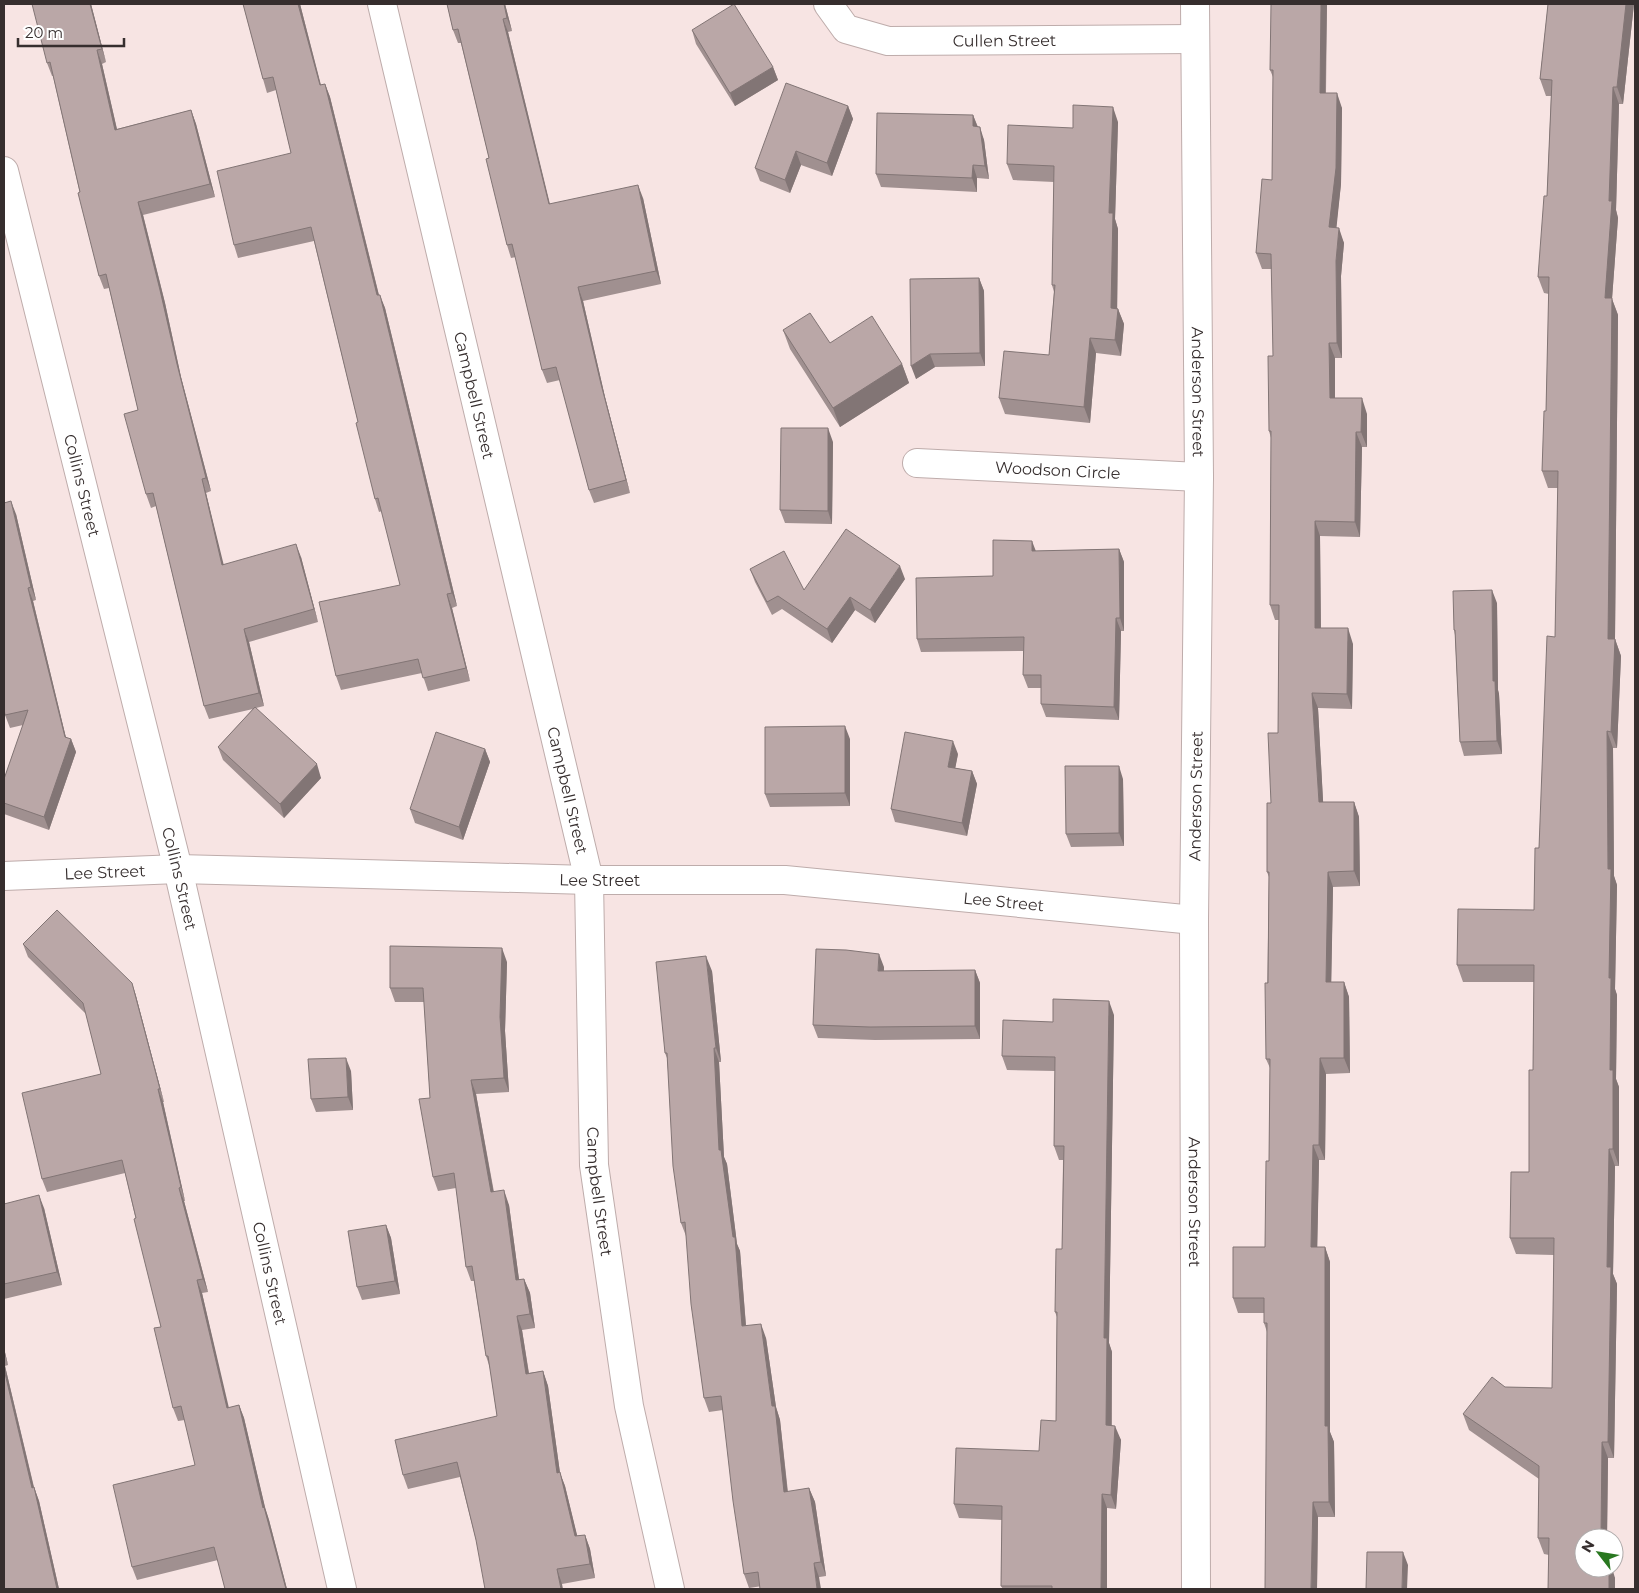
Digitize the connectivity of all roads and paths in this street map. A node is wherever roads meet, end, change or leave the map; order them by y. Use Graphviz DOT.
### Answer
graph roads {
  1 [pos="382,4"];
  2 [pos="828,4"];
  3 [pos="1196,4"];
  4 [pos="1195,38"];
  5 [pos="4,171"];
  6 [pos="917,463"];
  7 [pos="1199,477"];
  8 [pos="178,869"];
  9 [pos="4,876"];
  10 [pos="589,880"];
  11 [pos="1194,920"];
  12 [pos="342,1589"];
  13 [pos="670,1589"];
  14 [pos="1196,1589"];
  1 -- 10 [label="street, Campbell Street"];
  2 -- 4 [label="street, Cullen Street"];
  3 -- 4 [label="street, Anderson Street"];
  4 -- 7 [label="street, Anderson Street"];
  5 -- 8 [label="street, Collins Street"];
  6 -- 7 [label="street, Woodson Circle"];
  7 -- 11 [label="street, Anderson Street"];
  8 -- 9 [label="street, Lee Street"];
  8 -- 10 [label="street, Lee Street"];
  8 -- 12 [label="street, Collins Street"];
  10 -- 11 [label="street, Lee Street"];
  10 -- 13 [label="street, Campbell Street"];
  11 -- 14 [label="street, Anderson Street"];
}
